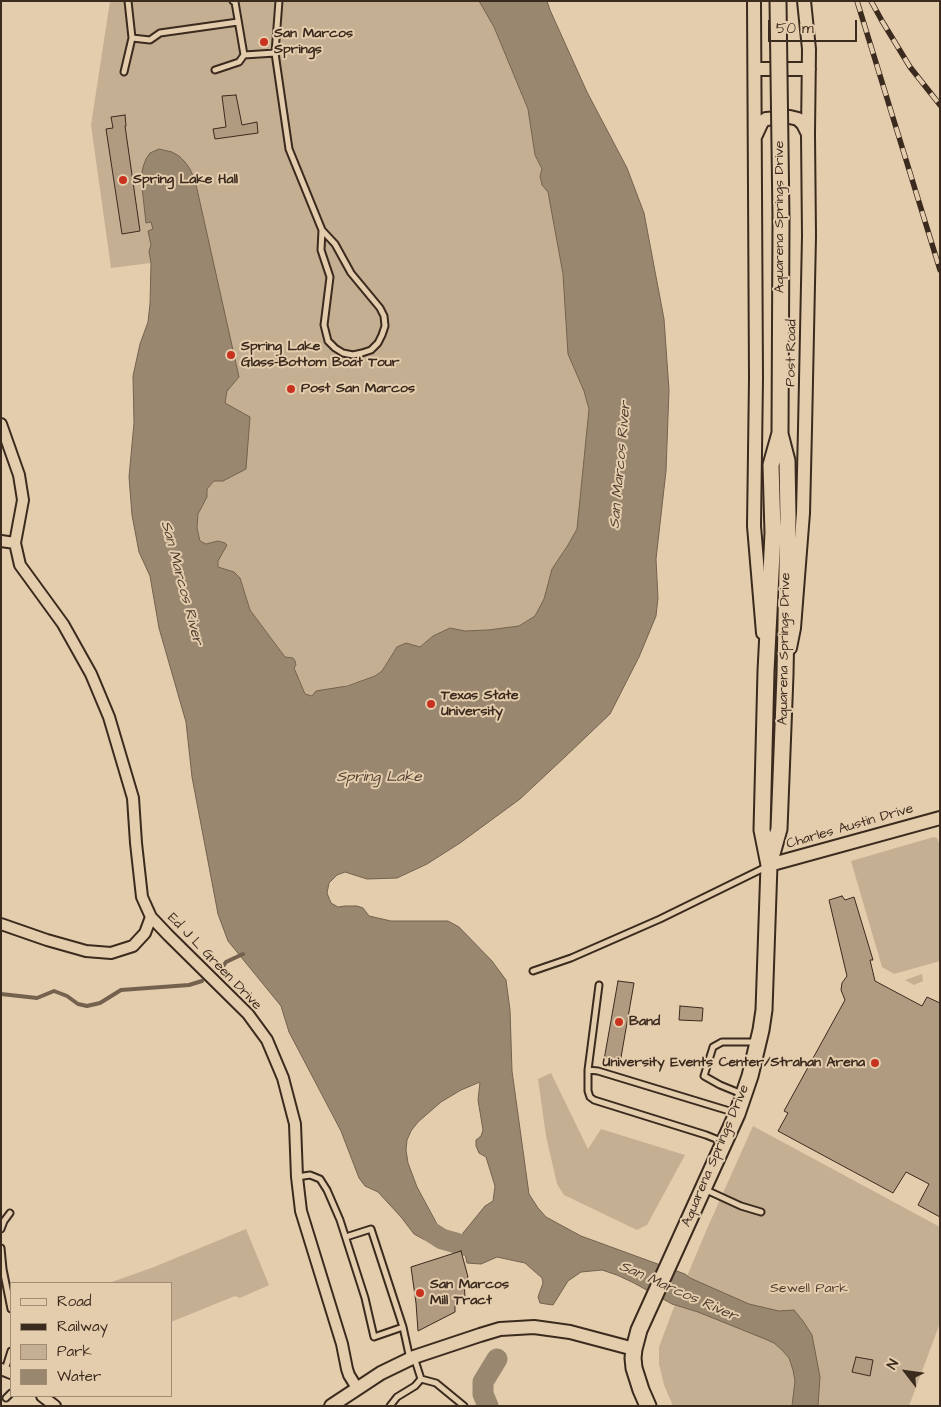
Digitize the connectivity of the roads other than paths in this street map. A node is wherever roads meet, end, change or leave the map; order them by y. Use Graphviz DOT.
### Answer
graph roads {
  1 [pos="128,1"];
  2 [pos="233,1"];
  3 [pos="278,1"];
  4 [pos="754,1"];
  5 [pos="778,1"];
  6 [pos="804,1"];
  7 [pos="238,22"];
  8 [pos="132,38"];
  9 [pos="275,53"];
  10 [pos="244,55"];
  11 [pos="755,69"];
  12 [pos="809,69"];
  13 [pos="215,70"];
  14 [pos="124,72"];
  15 [pos="808,134"];
  16 [pos="756,137"];
  17 [pos="322,230"];
  18 [pos="1,424"];
  19 [pos="780,433"];
  20 [pos="1,541"];
  21 [pos="14,543"];
  22 [pos="766,671"];
  23 [pos="784,675"];
  24 [pos="940,818"];
  25 [pos="768,866"];
  26 [pos="151,916"];
  27 [pos="1,924"];
  28 [pos="533,971"];
  29 [pos="599,985"];
  30 [pos="759,1042"];
  31 [pos="588,1070"];
  32 [pos="744,1094"];
  33 [pos="737,1114"];
  34 [pos="724,1142"];
  35 [pos="297,1177"];
  36 [pos="703,1189"];
  37 [pos="761,1212"];
  38 [pos="10,1213"];
  39 [pos="1,1229"];
  40 [pos="346,1237"];
  41 [pos="1,1248"];
  42 [pos="10,1304"];
  43 [pos="403,1327"];
  44 [pos="634,1349"];
  45 [pos="10,1355"];
  46 [pos="412,1358"];
  47 [pos="6,1371"];
  48 [pos="421,1379"];
  49 [pos="357,1388"];
  50 [pos="10,1394"];
  51 [pos="43,1397"];
  52 [pos="6,1398"];
  53 [pos="55,1406"];
  54 [pos="331,1406"];
  55 [pos="390,1406"];
  56 [pos="464,1406"];
  57 [pos="648,1406"];
  1 -- 8 [label="lane"];
  2 -- 7 [label="lane"];
  3 -- 9 [label="lane"];
  4 -- 11 [label="street"];
  5 -- 19 [label="main road, Aquarena Springs Drive, bridge"];
  6 -- 12 [label="street, Post Road"];
  7 -- 8 [label="lane"];
  7 -- 10 [label="lane"];
  8 -- 14 [label="lane"];
  9 -- 10 [label="lane"];
  9 -- 17 [label="lane"];
  10 -- 13 [label="lane"];
  11 -- 12 [label="street"];
  11 -- 16 [label="street"];
  12 -- 15 [label="street, Post Road"];
  15 -- 16 [label="street"];
  15 -- 23 [label="street, Post Road"];
  16 -- 22 [label="street"];
  17 -- 17 [label="lane"];
  18 -- 21 [label="street, Ed J L Green Drive"];
  19 -- 22 [label="main road, Aquarena Springs Drive"];
  19 -- 23 [label="main road, Aquarena Springs Drive"];
  20 -- 21 [label="street"];
  21 -- 26 [label="street, Ed J L Green Drive"];
  22 -- 25 [label="main road, Aquarena Springs Drive"];
  23 -- 25 [label="main road, Aquarena Springs Drive"];
  24 -- 25 [label="street, Charles Austin Drive"];
  25 -- 28 [label="lane"];
  25 -- 30 [label="main road, Aquarena Springs Drive"];
  26 -- 27 [label="street"];
  26 -- 35 [label="street, Ed J L Green Drive"];
  29 -- 31 [label="lane"];
  30 -- 32 [label="main road, Aquarena Springs Drive"];
  30 -- 32 [label="lane"];
  31 -- 33 [label="lane"];
  31 -- 34 [label="lane"];
  32 -- 33 [label="main road, Aquarena Springs Drive"];
  33 -- 34 [label="main road, Aquarena Springs Drive"];
  34 -- 36 [label="main road, Aquarena Springs Drive"];
  35 -- 40 [label="lane"];
  35 -- 49 [label="street, Ed J L Green Drive"];
  36 -- 37 [label="lane"];
  36 -- 44 [label="main road, Aquarena Springs Drive"];
  38 -- 39 [label="lane"];
  40 -- 43 [label="lane"];
  40 -- 43 [label="lane"];
  41 -- 42 [label="lane"];
  43 -- 46 [label="lane"];
  44 -- 46 [label="street"];
  44 -- 57 [label="main road"];
  45 -- 47 [label="lane"];
  46 -- 48 [label="lane"];
  46 -- 49 [label="street"];
  48 -- 55 [label="lane"];
  48 -- 56 [label="lane"];
  49 -- 54 [label="street"];
  50 -- 52 [label="lane"];
  51 -- 53 [label="street"];
}
